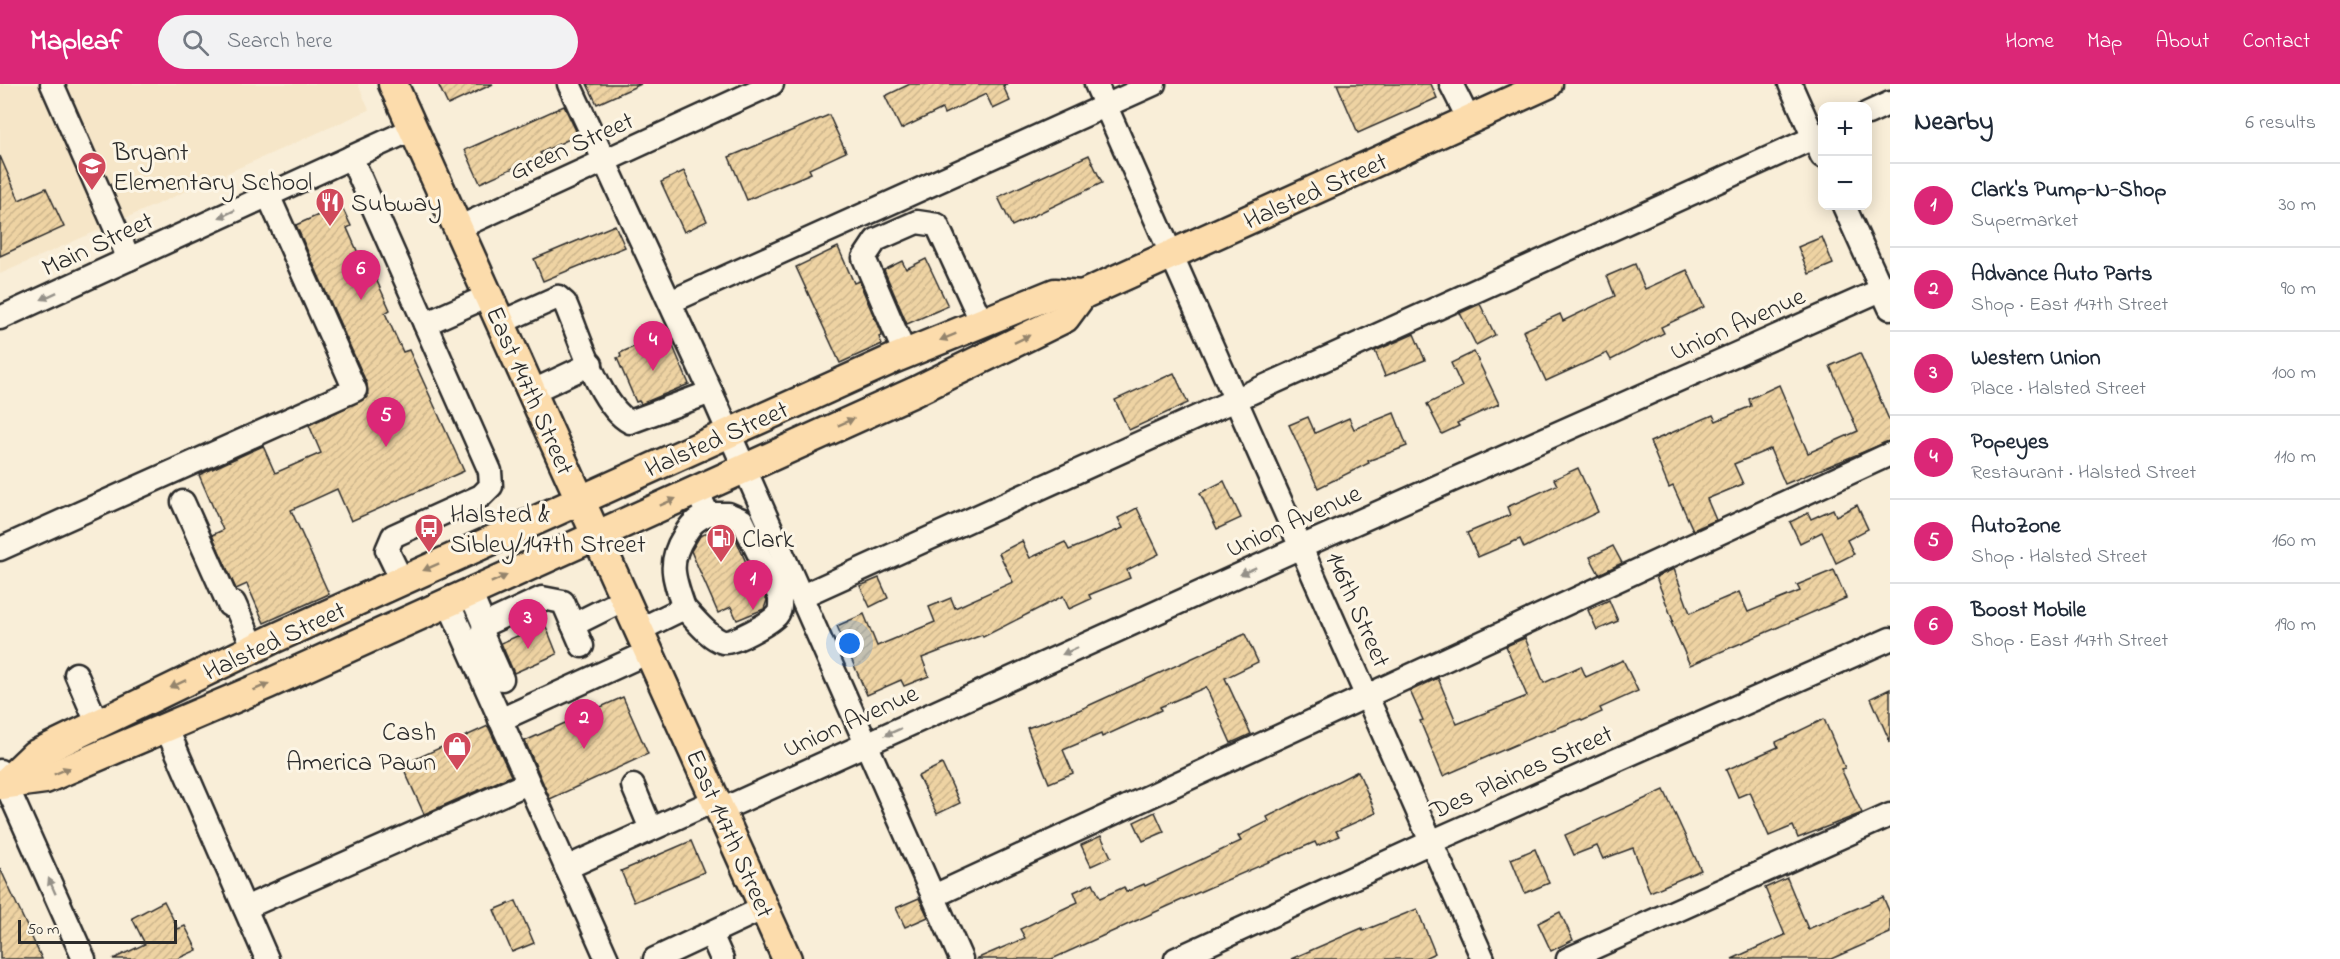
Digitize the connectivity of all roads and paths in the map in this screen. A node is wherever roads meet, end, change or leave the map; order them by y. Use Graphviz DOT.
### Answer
graph roads {
  1 [pos="52,84"];
  2 [pos="393,84"];
  3 [pos="569,84"];
  4 [pos="772,84"];
  5 [pos="1096,84"];
  6 [pos="1154,84"];
  7 [pos="1451,84"];
  8 [pos="1548,84"];
  9 [pos="1790,84"];
  10 [pos="1890,103"];
  11 [pos="1106,106"];
  12 [pos="1872,111"];
  13 [pos="1469,120"];
  14 [pos="413,129"];
  15 [pos="1818,139"];
  16 [pos="1818,144"];
  17 [pos="351,157"];
  18 [pos="605,162"];
  19 [pos="268,195"];
  20 [pos="1846,210"];
  21 [pos="458,228"];
  22 [pos="1172,255"];
  23 [pos="129,260"];
  24 [pos="1082,295"];
  25 [pos="1887,295"];
  26 [pos="488,296"];
  27 [pos="670,302"];
  28 [pos="0,318"];
  29 [pos="500,322"];
  30 [pos="982,323"];
  31 [pos="425,324"];
  32 [pos="905,354"];
  33 [pos="591,364"];
  34 [pos="531,392"];
  35 [pos="711,392"];
  36 [pos="1236,400"];
  37 [pos="729,433"];
  38 [pos="1890,454"];
  39 [pos="745,468"];
  40 [pos="580,500"];
  41 [pos="183,502"];
  42 [pos="702,502"];
  43 [pos="596,534"];
  44 [pos="1301,547"];
  45 [pos="0,549"];
  46 [pos="528,565"];
  47 [pos="402,581"];
  48 [pos="802,596"];
  49 [pos="459,597"];
  50 [pos="542,598"];
  51 [pos="625,599"];
  52 [pos="684,608"];
  53 [pos="484,625"];
  54 [pos="1890,639"];
  55 [pos="644,641"];
  56 [pos="254,648"];
  57 [pos="76,674"];
  58 [pos="502,679"];
  59 [pos="1366,695"];
  60 [pos="500,720"];
  61 [pos="97,723"];
  62 [pos="166,727"];
  63 [pos="867,744"];
  64 [pos="2,779"];
  65 [pos="528,783"];
  66 [pos="633,786"];
  67 [pos="718,805"];
  68 [pos="1890,815"];
  69 [pos="651,829"];
  70 [pos="1431,842"];
  71 [pos="566,868"];
  72 [pos="934,896"];
  73 [pos="245,908"];
  74 [pos="764,908"];
  75 [pos="711,934"];
  76 [pos="666,957"];
  77 [pos="84,959"];
  78 [pos="267,959"];
  79 [pos="607,959"];
  80 [pos="722,959"];
  81 [pos="787,959"];
  82 [pos="962,959"];
  83 [pos="1176,959"];
  84 [pos="1483,959"];
  85 [pos="1568,959"];
  1 -- 23 [label="street"];
  2 -- 14 [label="main road, East 147th Street"];
  3 -- 18 [label="street"];
  4 -- 18 [label="street, Green Street"];
  5 -- 11 [label="street, 146th Street"];
  6 -- 11 [label="street"];
  7 -- 13 [label="street"];
  8 -- 13 [label="main road, Halsted Street"];
  9 -- 15 [label="street"];
  10 -- 12 [label="street"];
  11 -- 22 [label="street, 146th Street"];
  11 -- 27 [label="street"];
  13 -- 22 [label="main road, Halsted Street"];
  14 -- 17 [label="street, Main Street"];
  14 -- 21 [label="main road, East 147th Street"];
  16 -- 36 [label="street"];
  17 -- 19 [label="street, Main Street"];
  17 -- 31 [label="street"];
  18 -- 21 [label="street, Green Street"];
  18 -- 27 [label="street"];
  19 -- 23 [label="street, Main Street, one-way"];
  19 -- 45 [label="street"];
  20 -- 25 [label="street"];
  21 -- 26 [label="main road, East 147th Street"];
  22 -- 24 [label="main road, Halsted Street"];
  22 -- 36 [label="street, 146th Street"];
  23 -- 28 [label="street, Main Street, one-way"];
  24 -- 30 [label="main road, Halsted Street"];
  39 -- 24 [label="main road, Halsted Street, one-way"];
  25 -- 44 [label="street, Union Avenue"];
  26 -- 29 [label="main road, East 147th Street"];
  26 -- 31 [label="street"];
  27 -- 35 [label="street"];
  29 -- 33 [label="street"];
  29 -- 34 [label="main road, East 147th Street"];
  30 -- 32 [label="main road, Halsted Street, one-way"];
  30 -- 32 [label="street"];
  31 -- 47 [label="street"];
  32 -- 37 [label="main road, Halsted Street"];
  33 -- 34 [label="street"];
  33 -- 35 [label="street"];
  34 -- 40 [label="main road, East 147th Street"];
  35 -- 37 [label="street"];
  36 -- 44 [label="street, 146th Street"];
  36 -- 48 [label="street"];
  37 -- 39 [label="street"];
  37 -- 40 [label="main road, Halsted Street"];
  38 -- 59 [label="street"];
  39 -- 42 [label="main road, Halsted Street"];
  39 -- 48 [label="street"];
  40 -- 43 [label="main road, East 147th Street"];
  40 -- 47 [label="main road, Halsted Street, one-way"];
  41 -- 56 [label="street"];
  43 -- 42 [label="main road, Halsted Street, one-way"];
  42 -- 52 [label="street"];
  42 -- 52 [label="street"];
  43 -- 46 [label="main road, Halsted Street"];
  43 -- 51 [label="main road, East 147th Street"];
  44 -- 59 [label="street, 146th Street"];
  44 -- 63 [label="street, Union Avenue, one-way"];
  49 -- 46 [label="main road, Halsted Street, one-way"];
  46 -- 50 [label="street"];
  47 -- 56 [label="main road, Halsted Street"];
  48 -- 63 [label="street"];
  49 -- 53 [label="street"];
  49 -- 60 [label="street"];
  62 -- 49 [label="main road, Halsted Street, one-way"];
  50 -- 51 [label="street"];
  50 -- 53 [label="street"];
  51 -- 55 [label="main road, East 147th Street"];
  52 -- 55 [label="street"];
  53 -- 58 [label="street"];
  54 -- 70 [label="street, Des Plaines Street"];
  55 -- 60 [label="street"];
  55 -- 67 [label="main road, East 147th Street"];
  56 -- 61 [label="main road, Halsted Street, one-way"];
  57 -- 61 [label="street"];
  59 -- 70 [label="street, 146th Street"];
  59 -- 72 [label="street"];
  60 -- 65 [label="street"];
  61 -- 64 [label="main road, Halsted Street"];
  64 -- 62 [label="main road, Halsted Street, one-way"];
  62 -- 73 [label="street"];
  63 -- 67 [label="street, Union Avenue"];
  63 -- 72 [label="street"];
  77 -- 64 [label="street, one-way"];
  65 -- 71 [label="street"];
  65 -- 73 [label="street"];
  66 -- 69 [label="street"];
  67 -- 69 [label="street, Union Avenue"];
  67 -- 74 [label="main road, East 147th Street"];
  68 -- 85 [label="street"];
  69 -- 71 [label="street, Union Avenue"];
  70 -- 83 [label="street, Des Plaines Street"];
  70 -- 84 [label="street, 146th Street"];
  71 -- 79 [label="street"];
  72 -- 82 [label="street"];
  73 -- 78 [label="street"];
  74 -- 75 [label="street"];
  74 -- 81 [label="main road, East 147th Street"];
  75 -- 76 [label="street"];
  75 -- 80 [label="street"];
}
